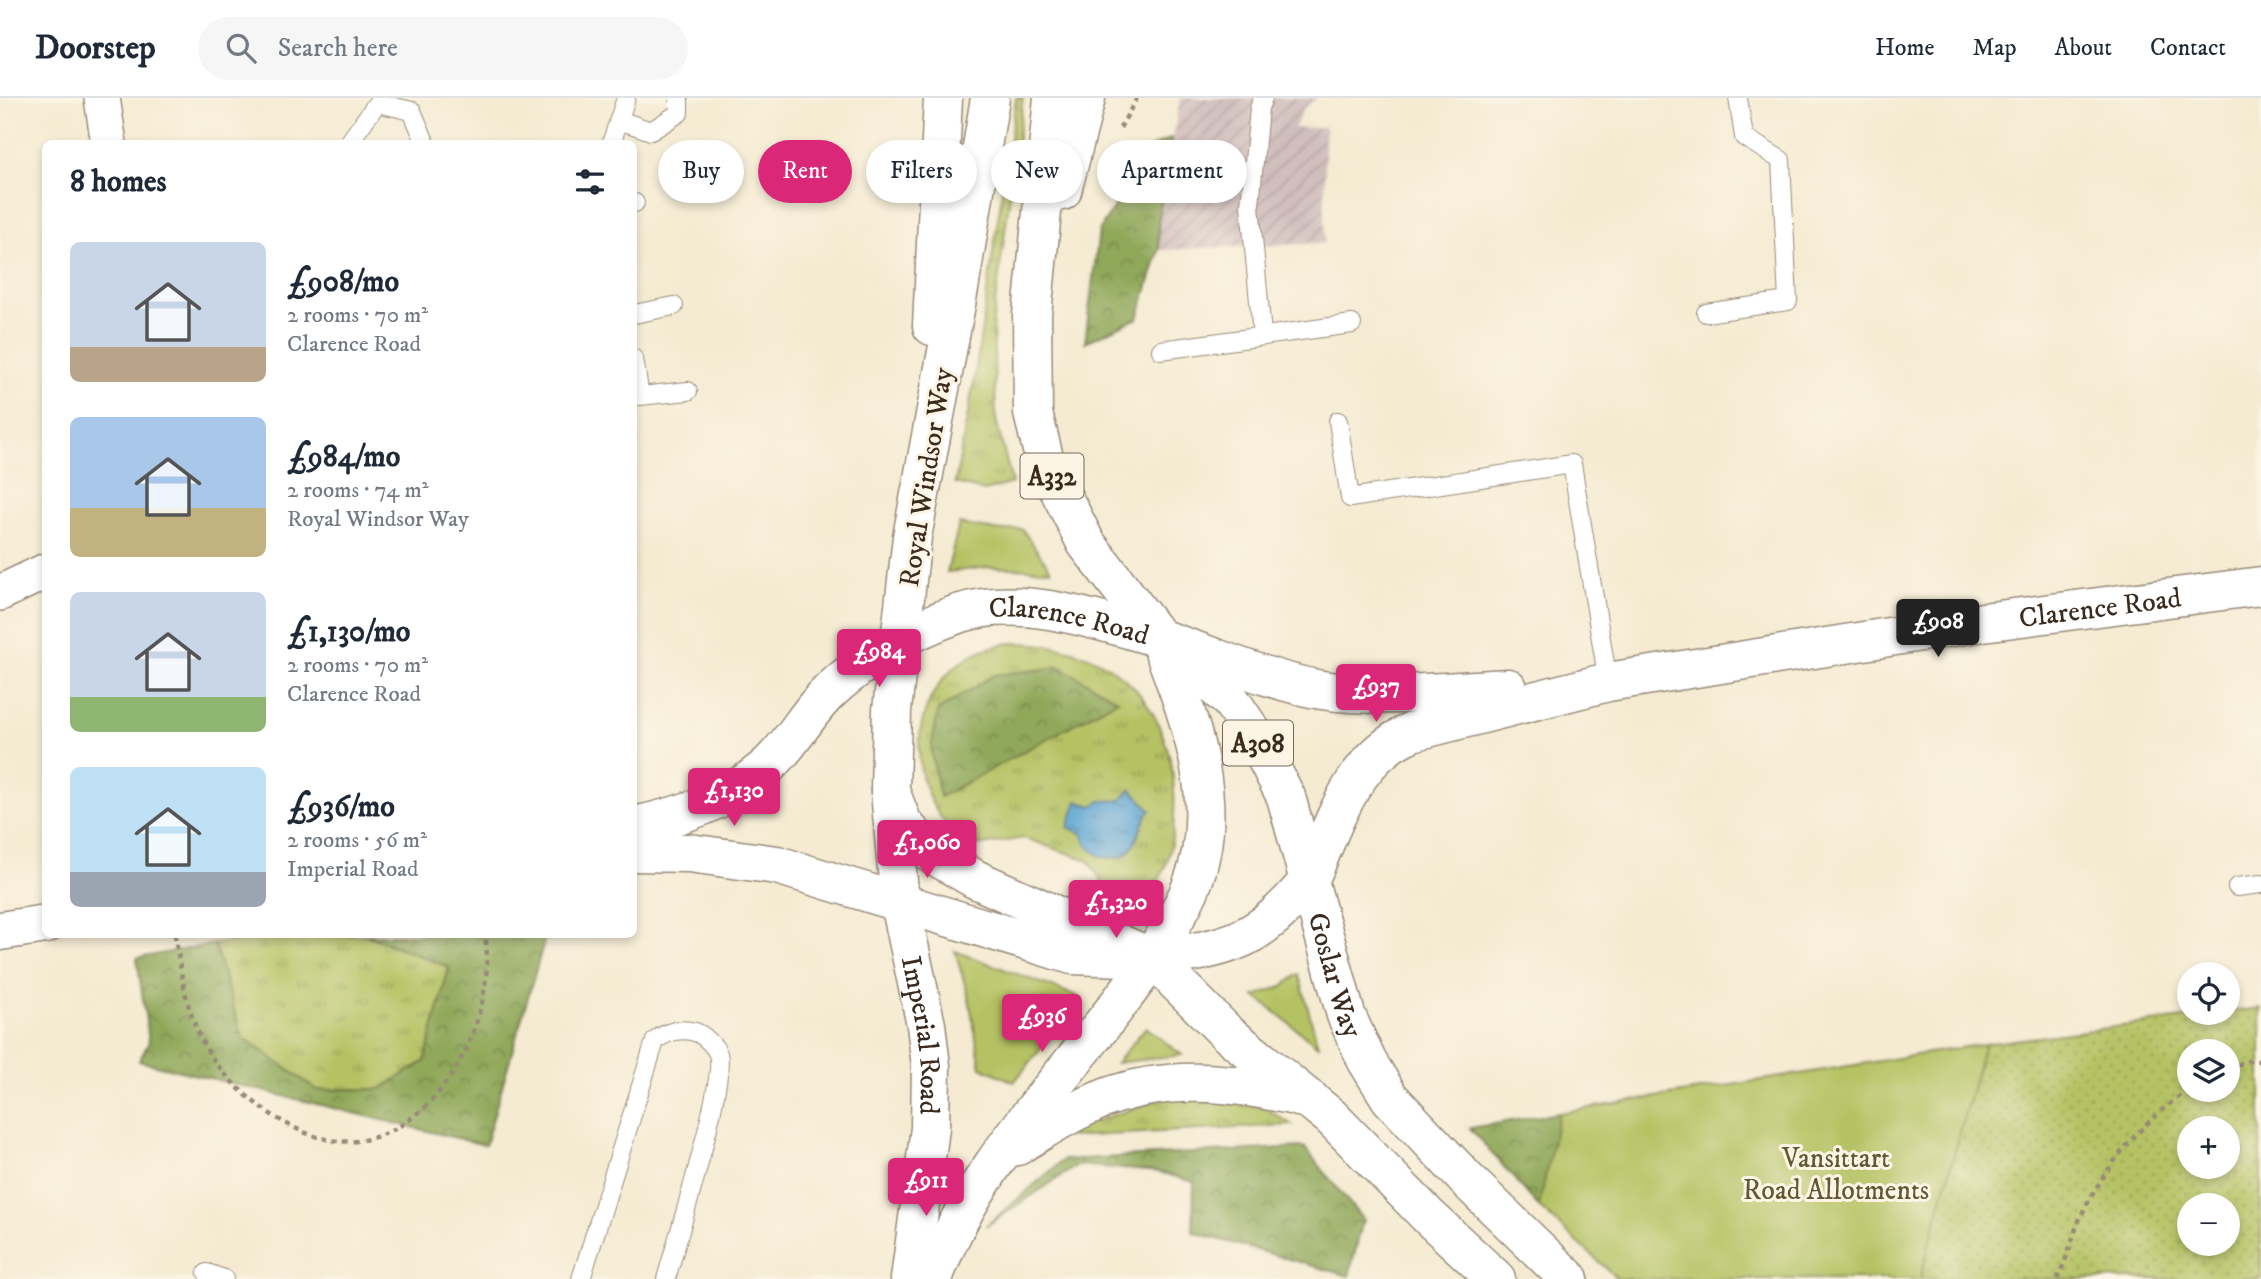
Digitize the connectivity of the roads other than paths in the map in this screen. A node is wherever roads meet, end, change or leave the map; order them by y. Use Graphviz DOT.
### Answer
graph roads {
  1 [pos="102,98"];
  2 [pos="626,98"];
  3 [pos="679,98"];
  4 [pos="943,98"];
  5 [pos="990,98"];
  6 [pos="1052,98"];
  7 [pos="1086,98"];
  8 [pos="1263,98"];
  9 [pos="1738,98"];
  10 [pos="376,101"];
  11 [pos="619,120"];
  12 [pos="108,140"];
  13 [pos="351,140"];
  14 [pos="424,140"];
  15 [pos="612,140"];
  16 [pos="1035,284"];
  17 [pos="674,306"];
  18 [pos="637,313"];
  19 [pos="1706,313"];
  20 [pos="1352,324"];
  21 [pos="1262,334"];
  22 [pos="1161,350"];
  23 [pos="637,378"];
  24 [pos="688,391"];
  25 [pos="1338,421"];
  26 [pos="929,437"];
  27 [pos="42,573"];
  28 [pos="2261,586"];
  29 [pos="0,593"];
  30 [pos="901,638"];
  31 [pos="1159,638"];
  32 [pos="1608,682"];
  33 [pos="890,791"];
  34 [pos="637,825"];
  35 [pos="637,852"];
  36 [pos="1310,879"];
  37 [pos="2261,884"];
  38 [pos="2238,887"];
  39 [pos="900,903"];
  40 [pos="42,926"];
  41 [pos="0,932"];
  42 [pos="1144,969"];
  43 [pos="1311,1100"];
  44 [pos="999,1157"];
  45 [pos="582,1279"];
  46 [pos="666,1279"];
  47 [pos="910,1279"];
  48 [pos="933,1279"];
  49 [pos="1496,1279"];
  50 [pos="1569,1279"];
  1 -- 12 [label="street"];
  2 -- 11 [label="lane"];
  3 -- 11 [label="lane"];
  4 -- 26 [label="main road"];
  5 -- 26 [label="main road, Royal Windsor Way"];
  6 -- 16 [label="main road, A332"];
  7 -- 16 [label="main road"];
  8 -- 21 [label="lane"];
  9 -- 19 [label="lane"];
  10 -- 13 [label="lane"];
  10 -- 14 [label="lane"];
  11 -- 15 [label="lane"];
  16 -- 31 [label="main road, A332"];
  17 -- 18 [label="lane"];
  20 -- 21 [label="lane"];
  21 -- 22 [label="lane"];
  23 -- 24 [label="lane"];
  25 -- 32 [label="lane"];
  26 -- 30 [label="main road, Royal Windsor Way"];
  27 -- 29 [label="street"];
  28 -- 32 [label="main road, Clarence Road"];
  30 -- 31 [label="main road, Clarence Road"];
  30 -- 33 [label="main road, Royal Windsor Way"];
  30 -- 34 [label="main road, Clarence Road"];
  31 -- 32 [label="main road, Clarence Road"];
  31 -- 36 [label="main road, Goslar Way / A308"];
  31 -- 42 [label="main road"];
  32 -- 36 [label="main road, Clarence Road"];
  33 -- 39 [label="main road, Imperial Road"];
  33 -- 42 [label="main road, Royal Windsor Way"];
  35 -- 39 [label="main road"];
  36 -- 42 [label="main road, Clarence Road"];
  36 -- 50 [label="main road, Goslar Way / A308"];
  37 -- 38 [label="lane"];
  39 -- 42 [label="main road"];
  39 -- 47 [label="main road, Imperial Road"];
  40 -- 41 [label="main road"];
  42 -- 43 [label="main road"];
  42 -- 44 [label="main road"];
  43 -- 44 [label="main road"];
  43 -- 49 [label="main road"];
  44 -- 48 [label="main road"];
  45 -- 46 [label="lane"];
}
